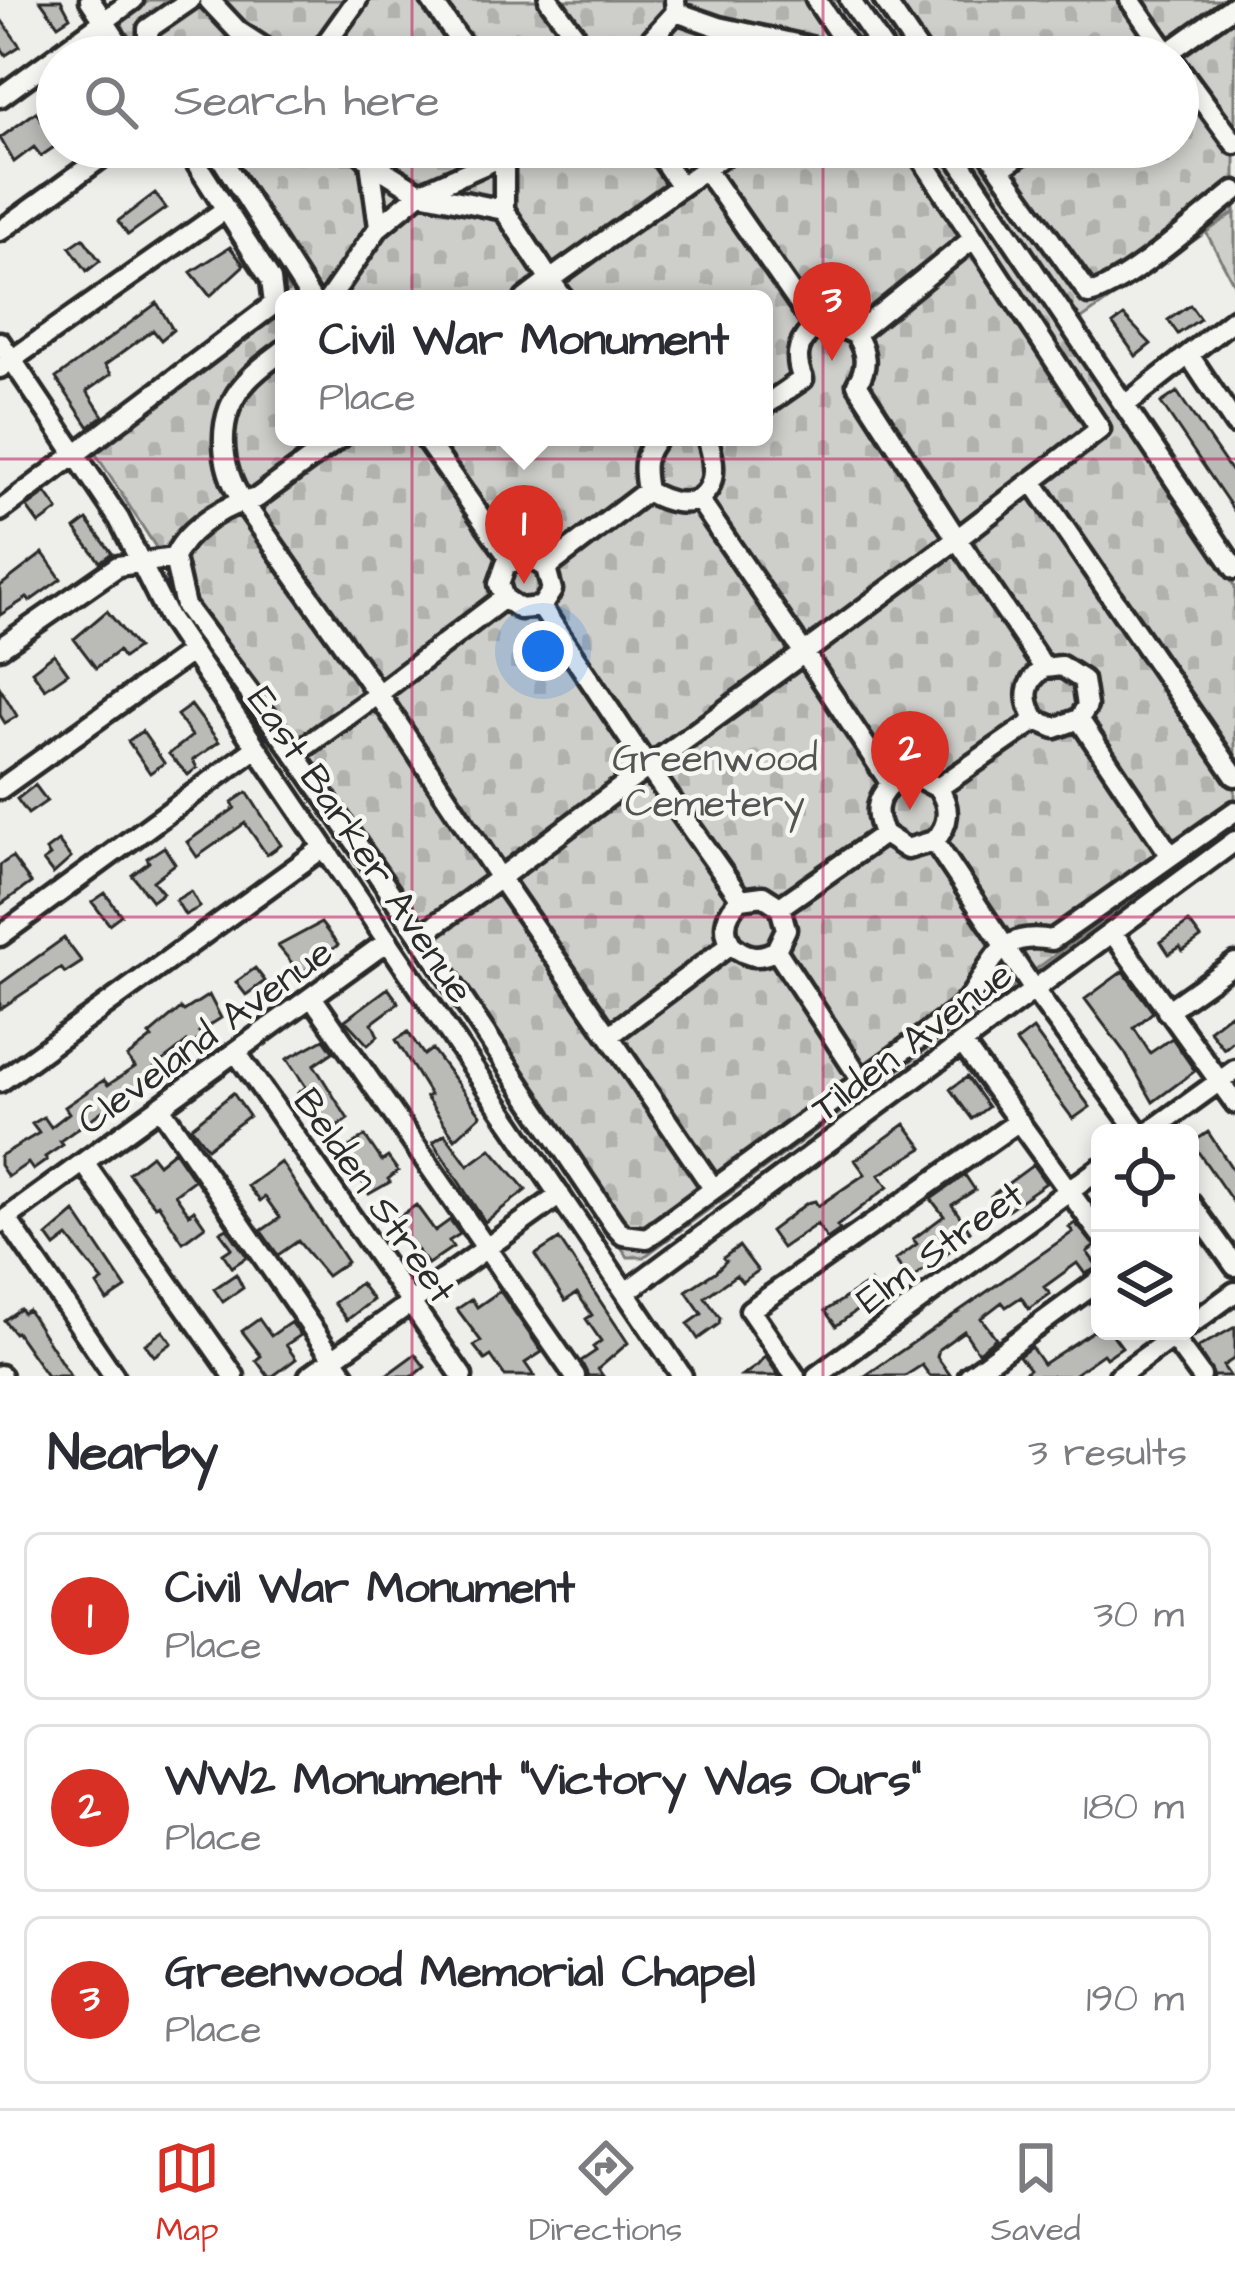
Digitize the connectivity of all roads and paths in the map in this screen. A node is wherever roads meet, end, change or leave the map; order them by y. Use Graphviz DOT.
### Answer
graph roads {
  1 [pos="90,0"];
  2 [pos="133,0"];
  3 [pos="190,0"];
  4 [pos="209,0"];
  5 [pos="357,0"];
  6 [pos="431,0"];
  7 [pos="550,0"];
  8 [pos="816,0"];
  9 [pos="850,0"];
  10 [pos="1130,0"];
  11 [pos="889,2"];
  12 [pos="1235,5"];
  13 [pos="675,6"];
  14 [pos="104,21"];
  15 [pos="865,22"];
  16 [pos="83,36"];
  17 [pos="114,36"];
  18 [pos="148,36"];
  19 [pos="246,36"];
  20 [pos="331,36"];
  21 [pos="456,36"];
  22 [pos="576,36"];
  23 [pos="651,36"];
  24 [pos="760,36"];
  25 [pos="841,36"];
  26 [pos="875,36"];
  27 [pos="910,36"];
  28 [pos="1154,36"];
  29 [pos="1197,36"];
  30 [pos="36,71"];
  31 [pos="0,97"];
  32 [pos="1199,98"];
  33 [pos="1235,144"];
  34 [pos="87,168"];
  35 [pos="200,168"];
  36 [pos="227,168"];
  37 [pos="371,168"];
  38 [pos="380,168"];
  39 [pos="475,168"];
  40 [pos="509,168"];
  41 [pos="668,168"];
  42 [pos="928,168"];
  43 [pos="964,168"];
  44 [pos="705,169"];
  45 [pos="1000,169"];
  46 [pos="680,185"];
  47 [pos="1235,191"];
  48 [pos="420,193"];
  49 [pos="226,209"];
  50 [pos="504,210"];
  51 [pos="379,227"];
  52 [pos="0,231"];
  53 [pos="974,238"];
  54 [pos="550,280"];
  55 [pos="305,290"];
  56 [pos="335,290"];
  57 [pos="537,290"];
  58 [pos="557,290"];
  59 [pos="1235,318"];
  60 [pos="816,328"];
  61 [pos="855,334"];
  62 [pos="1189,355"];
  63 [pos="4,356"];
  64 [pos="275,357"];
  65 [pos="773,400"];
  66 [pos="1125,405"];
  67 [pos="1235,424"];
  68 [pos="329,446"];
  69 [pos="430,446"];
  70 [pos="650,446"];
  71 [pos="711,446"];
  72 [pos="74,453"];
  73 [pos="1033,482"];
  74 [pos="647,491"];
  75 [pos="699,500"];
  76 [pos="243,502"];
  77 [pos="0,511"];
  78 [pos="957,539"];
  79 [pos="174,558"];
  80 [pos="511,560"];
  81 [pos="140,563"];
  82 [pos="1234,565"];
  83 [pos="546,568"];
  84 [pos="504,598"];
  85 [pos="541,607"];
  86 [pos="0,649"];
  87 [pos="191,652"];
  88 [pos="804,652"];
  89 [pos="1044,668"];
  90 [pos="378,694"];
  91 [pos="1079,718"];
  92 [pos="1036,720"];
  93 [pos="256,748"];
  94 [pos="296,754"];
  95 [pos="648,767"];
  96 [pos="1235,776"];
  97 [pos="891,784"];
  98 [pos="938,788"];
  99 [pos="0,789"];
  100 [pos="1235,811"];
  101 [pos="884,834"];
  102 [pos="1235,841"];
  103 [pos="934,842"];
  104 [pos="323,847"];
  105 [pos="1171,856"];
  106 [pos="500,878"];
  107 [pos="741,899"];
  108 [pos="780,907"];
  109 [pos="1112,932"];
  110 [pos="0,936"];
  111 [pos="420,936"];
  112 [pos="388,941"];
  113 [pos="731,944"];
  114 [pos="1005,947"];
  115 [pos="776,950"];
  116 [pos="1235,962"];
  117 [pos="1034,990"];
  118 [pos="312,997"];
  119 [pos="1167,1011"];
  120 [pos="609,1036"];
  121 [pos="962,1043"];
  122 [pos="236,1052"];
  123 [pos="1227,1076"];
  124 [pos="862,1081"];
  125 [pos="0,1082"];
  126 [pos="1235,1103"];
  127 [pos="160,1107"];
  128 [pos="1019,1121"];
  129 [pos="1132,1124"];
  130 [pos="1160,1124"];
  131 [pos="84,1163"];
  132 [pos="1091,1175"];
  133 [pos="713,1188"];
  134 [pos="1070,1191"];
  135 [pos="560,1195"];
  136 [pos="1199,1216"];
  137 [pos="3,1221"];
  138 [pos="1099,1232"];
  139 [pos="486,1248"];
  140 [pos="1235,1266"];
  141 [pos="1091,1287"];
  142 [pos="626,1292"];
  143 [pos="1235,1292"];
  144 [pos="411,1302"];
  145 [pos="1199,1318"];
  146 [pos="1165,1340"];
  147 [pos="1178,1340"];
  148 [pos="333,1359"];
  149 [pos="114,1376"];
  150 [pos="233,1376"];
  151 [pos="309,1376"];
  152 [pos="345,1376"];
  153 [pos="462,1376"];
  154 [pos="575,1376"];
  155 [pos="682,1376"];
  156 [pos="795,1376"];
  157 [pos="817,1376"];
  158 [pos="970,1376"];
  159 [pos="1119,1376"];
  160 [pos="1201,1376"];
  1 -- 14 [label="street"];
  2 -- 14 [label="street"];
  3 -- 18 [label="street"];
  4 -- 19 [label="street"];
  5 -- 20 [label="street"];
  6 -- 21 [label="street"];
  7 -- 22 [label="street"];
  8 -- 25 [label="street"];
  9 -- 15 [label="street"];
  10 -- 28 [label="street"];
  11 -- 15 [label="street"];
  11 -- 27 [label="street"];
  12 -- 29 [label="street"];
  13 -- 23 [label="street"];
  13 -- 24 [label="street"];
  14 -- 16 [label="street"];
  14 -- 17 [label="street"];
  15 -- 26 [label="street"];
  30 -- 31 [label="street"];
  32 -- 33 [label="street"];
  34 -- 52 [label="street"];
  35 -- 49 [label="street"];
  36 -- 55 [label="street"];
  37 -- 51 [label="street"];
  38 -- 48 [label="street"];
  39 -- 48 [label="street"];
  40 -- 50 [label="street"];
  41 -- 46 [label="street"];
  42 -- 53 [label="street"];
  43 -- 66 [label="street"];
  44 -- 46 [label="street"];
  44 -- 60 [label="street"];
  45 -- 47 [label="street"];
  46 -- 54 [label="street"];
  48 -- 50 [label="street"];
  48 -- 51 [label="street"];
  49 -- 63 [label="street"];
  49 -- 72 [label="street"];
  50 -- 54 [label="street"];
  51 -- 56 [label="street"];
  53 -- 61 [label="street"];
  53 -- 73 [label="street"];
  54 -- 57 [label="street"];
  54 -- 58 [label="street"];
  59 -- 62 [label="street"];
  60 -- 61 [label="street"];
  60 -- 65 [label="street"];
  61 -- 78 [label="street"];
  62 -- 66 [label="street"];
  62 -- 67 [label="street"];
  63 -- 72 [label="street, East Barker Avenue"];
  64 -- 76 [label="street"];
  66 -- 82 [label="street"];
  68 -- 76 [label="street"];
  69 -- 80 [label="street"];
  70 -- 74 [label="street"];
  71 -- 75 [label="street"];
  72 -- 77 [label="street"];
  72 -- 81 [label="street, East Barker Avenue"];
  73 -- 78 [label="street"];
  73 -- 96 [label="street"];
  74 -- 75 [label="street"];
  74 -- 83 [label="street"];
  75 -- 88 [label="street"];
  76 -- 79 [label="street"];
  76 -- 90 [label="street"];
  78 -- 88 [label="street"];
  78 -- 89 [label="street"];
  79 -- 81 [label="street"];
  79 -- 94 [label="street"];
  80 -- 83 [label="street"];
  80 -- 84 [label="street"];
  81 -- 86 [label="street"];
  81 -- 87 [label="street, East Barker Avenue"];
  83 -- 85 [label="street"];
  84 -- 85 [label="street"];
  84 -- 90 [label="street"];
  85 -- 95 [label="street"];
  87 -- 93 [label="street, East Barker Avenue"];
  87 -- 99 [label="street"];
  88 -- 95 [label="street"];
  88 -- 97 [label="street"];
  89 -- 91 [label="street"];
  89 -- 92 [label="street"];
  90 -- 94 [label="street"];
  90 -- 106 [label="street"];
  91 -- 92 [label="street"];
  91 -- 105 [label="street"];
  92 -- 98 [label="street"];
  93 -- 104 [label="street, East Barker Avenue"];
  93 -- 110 [label="street"];
  94 -- 111 [label="street"];
  95 -- 106 [label="street"];
  95 -- 107 [label="street"];
  97 -- 98 [label="street"];
  97 -- 101 [label="street"];
  98 -- 103 [label="street"];
  100 -- 105 [label="street"];
  101 -- 103 [label="street"];
  101 -- 108 [label="street"];
  102 -- 109 [label="street, Tilden Avenue"];
  103 -- 114 [label="street"];
  104 -- 112 [label="street, East Barker Avenue"];
  104 -- 125 [label="street"];
  105 -- 114 [label="street"];
  106 -- 111 [label="street"];
  106 -- 120 [label="street"];
  107 -- 108 [label="street"];
  107 -- 113 [label="street"];
  108 -- 115 [label="street"];
  109 -- 117 [label="street, Tilden Avenue"];
  109 -- 119 [label="street"];
  111 -- 133 [label="street"];
  112 -- 118 [label="street, Cleveland Avenue"];
  112 -- 135 [label="street, East Barker Avenue"];
  113 -- 115 [label="street"];
  113 -- 120 [label="street"];
  114 -- 117 [label="street"];
  114 -- 124 [label="street"];
  115 -- 124 [label="street"];
  116 -- 119 [label="street"];
  117 -- 121 [label="street, Tilden Avenue"];
  117 -- 129 [label="street"];
  118 -- 122 [label="street, Cleveland Avenue"];
  118 -- 139 [label="street"];
  119 -- 123 [label="street"];
  120 -- 133 [label="street"];
  121 -- 128 [label="street"];
  121 -- 142 [label="street, Tilden Avenue"];
  122 -- 127 [label="street, Cleveland Avenue"];
  122 -- 144 [label="street, Belden Street"];
  123 -- 126 [label="street"];
  123 -- 130 [label="street"];
  124 -- 133 [label="street"];
  127 -- 131 [label="street, Cleveland Avenue"];
  127 -- 148 [label="street"];
  128 -- 134 [label="street"];
  128 -- 156 [label="street"];
  131 -- 137 [label="street, Cleveland Avenue"];
  131 -- 150 [label="street"];
  132 -- 134 [label="street, Elm Street"];
  134 -- 138 [label="street"];
  134 -- 157 [label="street, Elm Street"];
  135 -- 139 [label="street"];
  135 -- 142 [label="street, East Barker Avenue"];
  136 -- 140 [label="street"];
  137 -- 149 [label="street"];
  139 -- 144 [label="street"];
  139 -- 154 [label="street"];
  141 -- 158 [label="street"];
  142 -- 155 [label="street, East Barker Avenue"];
  143 -- 145 [label="street"];
  144 -- 148 [label="street"];
  144 -- 153 [label="street, Belden Street"];
  146 -- 159 [label="street"];
  147 -- 160 [label="street"];
  148 -- 151 [label="street"];
  148 -- 152 [label="street"];
}
